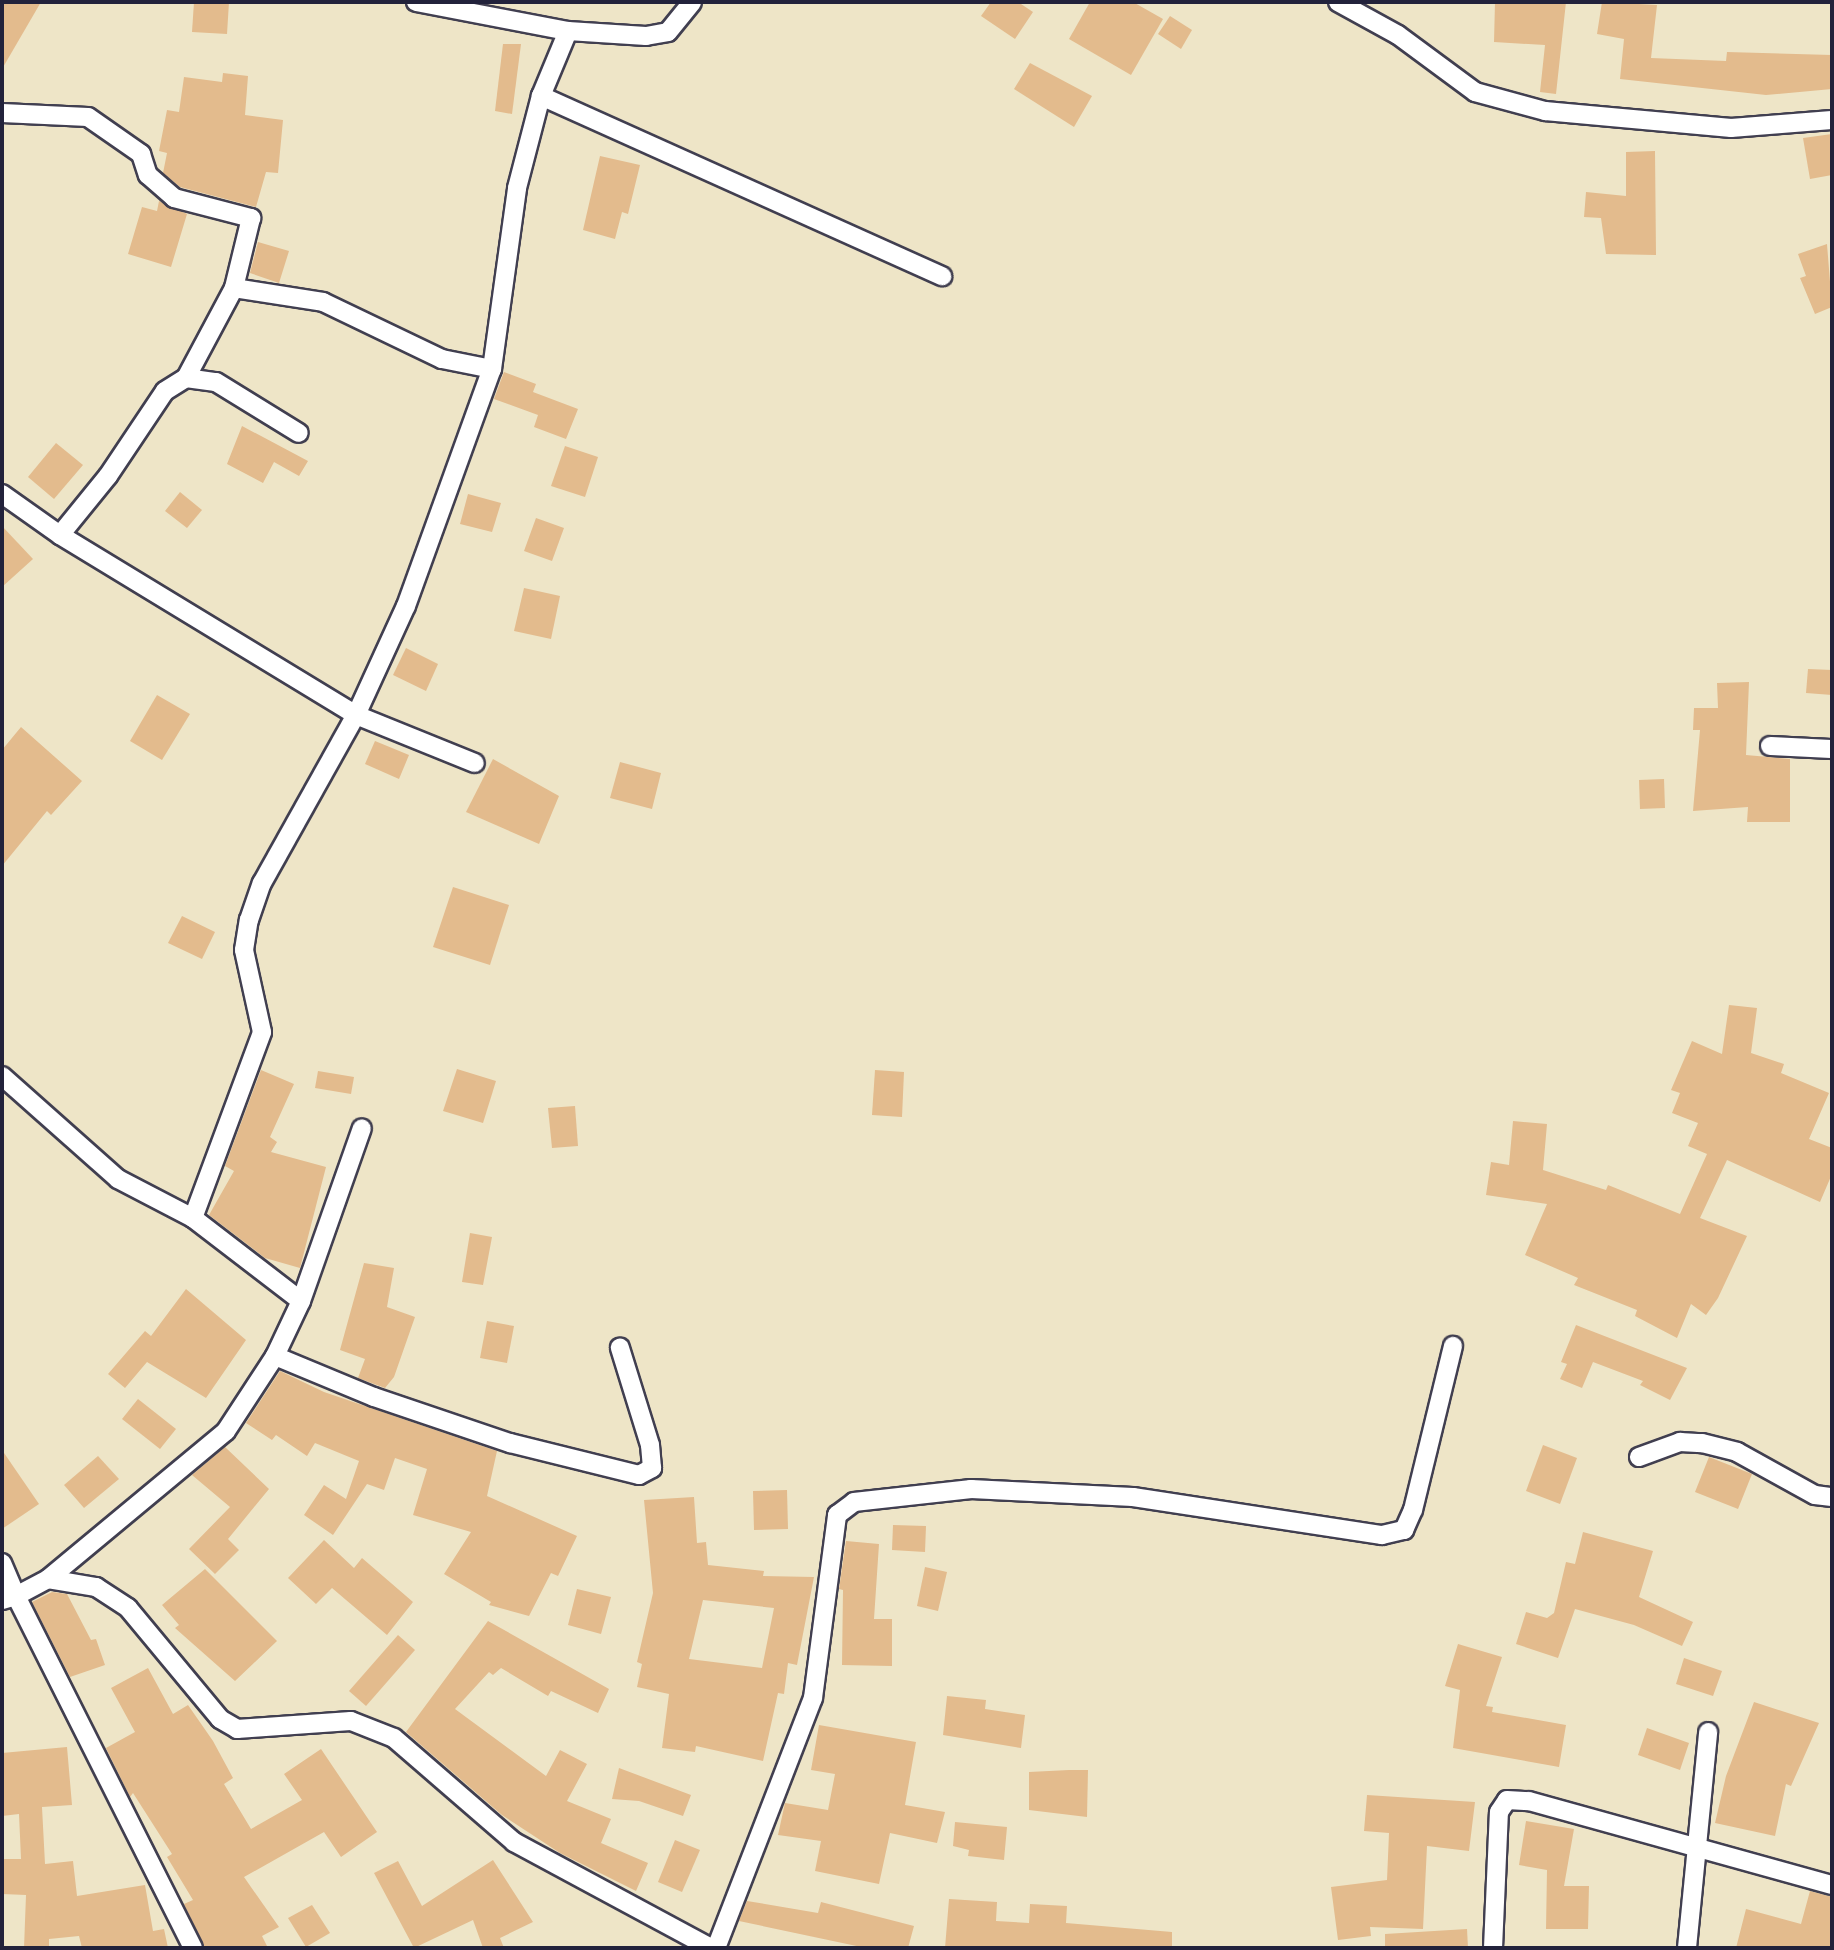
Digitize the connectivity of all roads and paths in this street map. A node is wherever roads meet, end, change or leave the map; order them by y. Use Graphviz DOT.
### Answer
graph roads {
  1 [pos="416,2"];
  2 [pos="692,2"];
  3 [pos="1338,2"];
  4 [pos="568,31"];
  5 [pos="541,96"];
  6 [pos="2,113"];
  7 [pos="1832,120"];
  8 [pos="942,276"];
  9 [pos="234,288"];
  10 [pos="492,369"];
  11 [pos="186,378"];
  12 [pos="299,433"];
  13 [pos="2,494"];
  14 [pos="60,535"];
  15 [pos="356,715"];
  16 [pos="1770,746"];
  17 [pos="1832,749"];
  18 [pos="475,763"];
  19 [pos="2,1076"];
  20 [pos="362,1128"];
  21 [pos="193,1218"];
  22 [pos="301,1301"];
  23 [pos="1453,1346"];
  24 [pos="620,1348"];
  25 [pos="275,1356"];
  26 [pos="1639,1457"];
  27 [pos="1832,1497"];
  28 [pos="2,1563"];
  29 [pos="48,1579"];
  30 [pos="9,1598"];
  31 [pos="1708,1732"];
  32 [pos="1696,1850"];
  33 [pos="1832,1885"];
  34 [pos="193,1948"];
  35 [pos="714,1948"];
  36 [pos="1493,1948"];
  37 [pos="1687,1948"];
  1 -- 4 [label="street"];
  2 -- 4 [label="street"];
  3 -- 7 [label="street"];
  4 -- 5 [label="street"];
  5 -- 8 [label="street"];
  5 -- 10 [label="street"];
  6 -- 9 [label="street"];
  9 -- 10 [label="street"];
  9 -- 11 [label="street"];
  10 -- 15 [label="street"];
  11 -- 12 [label="street"];
  11 -- 14 [label="street"];
  13 -- 14 [label="street"];
  14 -- 15 [label="street"];
  15 -- 18 [label="street"];
  15 -- 21 [label="street"];
  16 -- 17 [label="street"];
  19 -- 21 [label="street"];
  20 -- 22 [label="street"];
  21 -- 22 [label="street"];
  22 -- 25 [label="street"];
  23 -- 35 [label="street"];
  24 -- 25 [label="street"];
  25 -- 29 [label="street"];
  26 -- 27 [label="street"];
  28 -- 30 [label="street"];
  29 -- 30 [label="street"];
  29 -- 35 [label="street"];
  30 -- 34 [label="street"];
  31 -- 32 [label="street"];
  32 -- 33 [label="street"];
  32 -- 36 [label="street"];
  32 -- 37 [label="street"];
}
